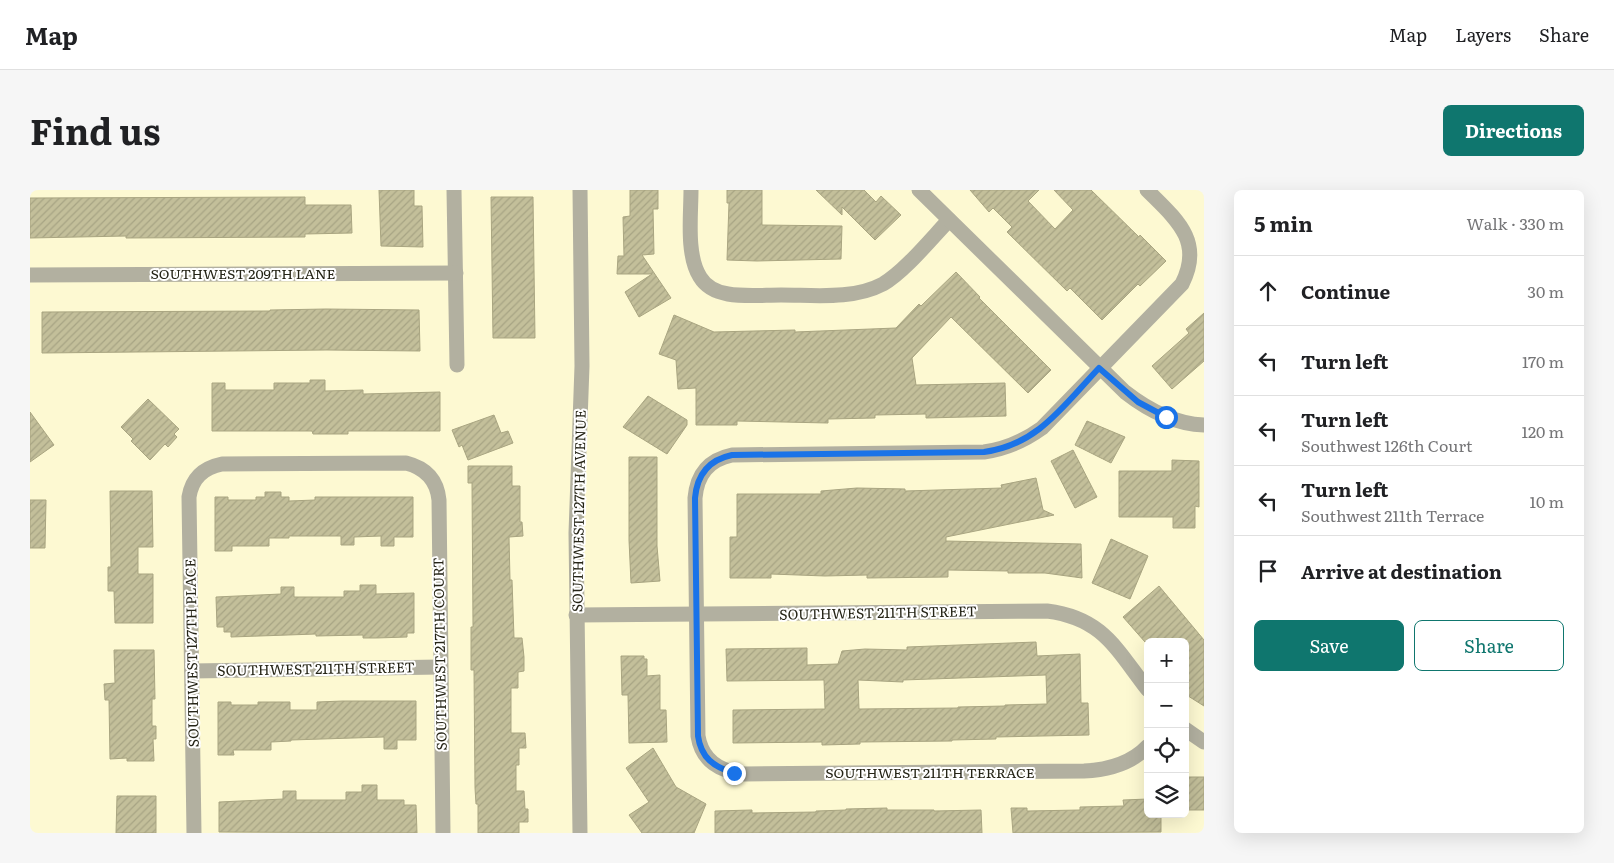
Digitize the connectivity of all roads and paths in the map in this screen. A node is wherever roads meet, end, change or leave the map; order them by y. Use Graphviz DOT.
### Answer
graph roads {
  1 [pos="454,190"];
  2 [pos="580,190"];
  3 [pos="691,190"];
  4 [pos="919,190"];
  5 [pos="1147,190"];
  6 [pos="949,220"];
  7 [pos="456,273"];
  8 [pos="30,275"];
  9 [pos="457,365"];
  10 [pos="1099,368"];
  11 [pos="1204,424"];
  12 [pos="432,477"];
  13 [pos="576,615"];
  14 [pos="696,615"];
  15 [pos="440,668"];
  16 [pos="192,670"];
  17 [pos="1144,685"];
  18 [pos="1189,731"];
  19 [pos="1204,742"];
  20 [pos="1144,749"];
  21 [pos="194,833"];
  22 [pos="442,833"];
  23 [pos="580,833"];
  1 -- 7 [label="street"];
  2 -- 13 [label="street, SOUTHWEST 127TH AVENUE"];
  3 -- 6 [label="street"];
  4 -- 6 [label="street"];
  5 -- 10 [label="street"];
  6 -- 10 [label="street"];
  7 -- 8 [label="street, SOUTHWEST 209TH LANE"];
  7 -- 9 [label="street"];
  10 -- 11 [label="street"];
  10 -- 14 [label="street"];
  12 -- 15 [label="street, SOUTHWEST 217TH COURT"];
  12 -- 16 [label="street, SOUTHWEST 127TH PLACE"];
  13 -- 14 [label="street, SOUTHWEST 211TH STREET"];
  13 -- 23 [label="street, SOUTHWEST 127TH AVENUE"];
  14 -- 17 [label="street, SOUTHWEST 211TH STREET"];
  14 -- 20 [label="street, SOUTHWEST 211TH TERRACE"];
  15 -- 16 [label="street, SOUTHWEST 211TH STREET"];
  15 -- 22 [label="street, SOUTHWEST 217TH COURT"];
  16 -- 21 [label="street, SOUTHWEST 127TH PLACE"];
  18 -- 19 [label="street"];
}
